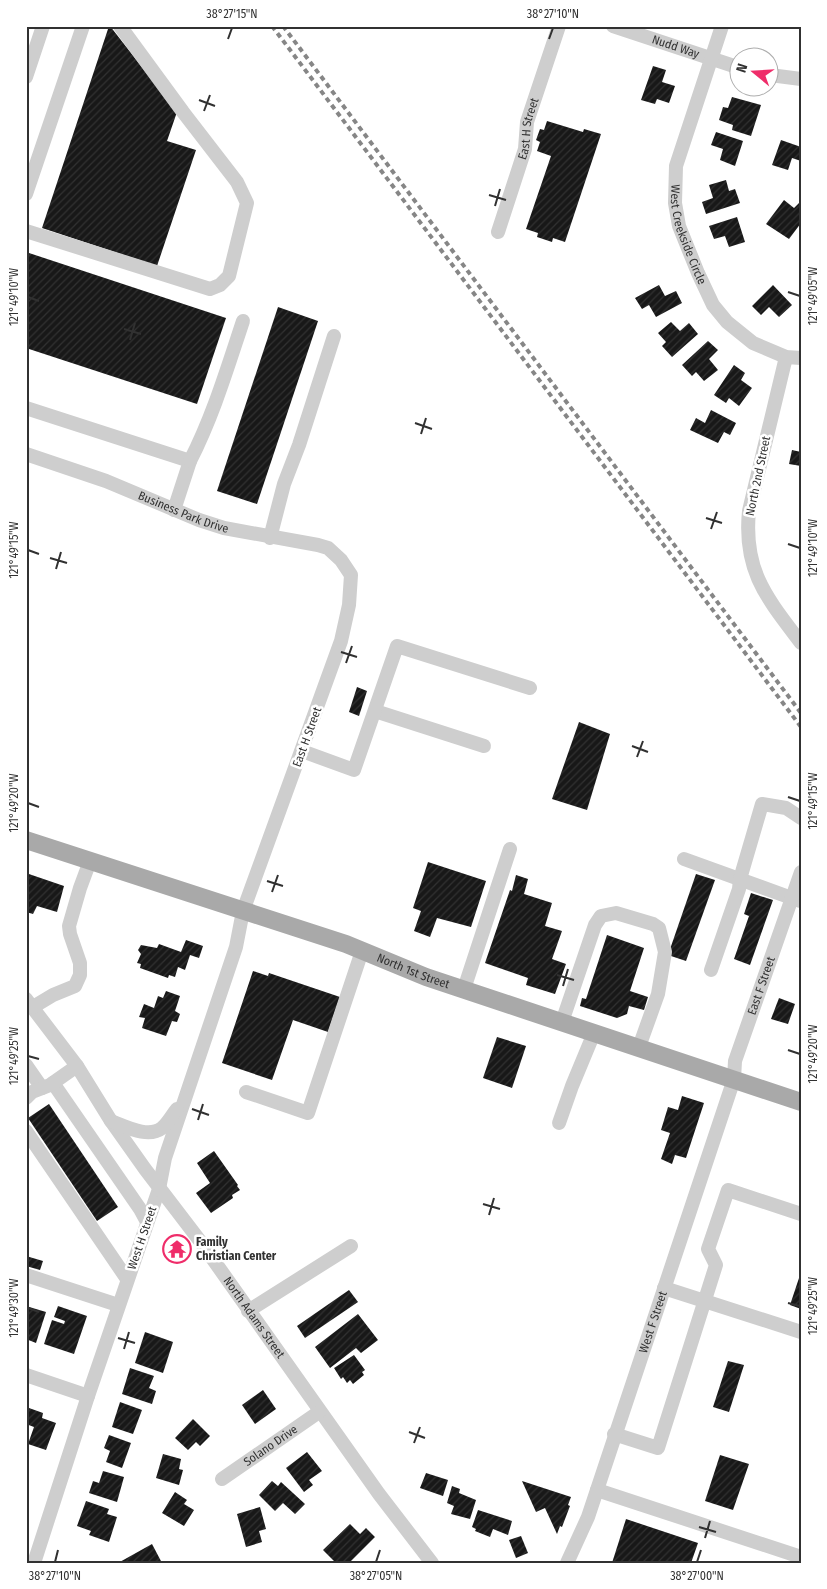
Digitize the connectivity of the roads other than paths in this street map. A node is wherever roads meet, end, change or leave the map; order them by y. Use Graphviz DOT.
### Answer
graph roads {
  1 [pos="43,26"];
  2 [pos="83,26"];
  3 [pos="120,26"];
  4 [pos="559,26"];
  5 [pos="613,26"];
  6 [pos="722,26"];
  7 [pos="712,59"];
  8 [pos="730,65"];
  9 [pos="26,77"];
  10 [pos="780,77"];
  11 [pos="801,79"];
  12 [pos="26,194"];
  13 [pos="26,231"];
  14 [pos="498,232"];
  15 [pos="243,320"];
  16 [pos="334,336"];
  17 [pos="786,357"];
  18 [pos="801,358"];
  19 [pos="26,408"];
  20 [pos="26,454"];
  21 [pos="190,461"];
  22 [pos="174,510"];
  23 [pos="270,538"];
  24 [pos="341,560"];
  25 [pos="801,643"];
  26 [pos="530,688"];
  27 [pos="374,711"];
  28 [pos="484,746"];
  29 [pos="302,751"];
  30 [pos="801,818"];
  31 [pos="26,840"];
  32 [pos="510,849"];
  33 [pos="684,859"];
  34 [pos="90,861"];
  35 [pos="801,872"];
  36 [pos="740,879"];
  37 [pos="795,898"];
  38 [pos="243,911"];
  39 [pos="362,951"];
  40 [pos="711,970"];
  41 [pos="464,990"];
  42 [pos="29,1003"];
  43 [pos="562,1022"];
  44 [pos="594,1033"];
  45 [pos="638,1047"];
  46 [pos="26,1065"];
  47 [pos="77,1066"];
  48 [pos="734,1079"];
  49 [pos="48,1085"];
  50 [pos="246,1092"];
  51 [pos="26,1098"];
  52 [pos="801,1102"];
  53 [pos="183,1103"];
  54 [pos="111,1121"];
  55 [pos="559,1122"];
  56 [pos="26,1132"];
  57 [pos="159,1189"];
  58 [pos="801,1214"];
  59 [pos="147,1222"];
  60 [pos="351,1246"];
  61 [pos="26,1275"];
  62 [pos="127,1279"];
  63 [pos="664,1288"];
  64 [pos="704,1301"];
  65 [pos="118,1305"];
  66 [pos="248,1311"];
  67 [pos="801,1332"];
  68 [pos="26,1375"];
  69 [pos="88,1396"];
  70 [pos="319,1412"];
  71 [pos="614,1434"];
  72 [pos="222,1479"];
  73 [pos="597,1490"];
  74 [pos="801,1557"];
  75 [pos="34,1563"];
  76 [pos="432,1563"];
  77 [pos="567,1563"];
  1 -- 9 [label="street"];
  2 -- 12 [label="street"];
  3 -- 13 [label="street"];
  4 -- 14 [label="street, East H Street"];
  5 -- 7 [label="street, Nudd Way"];
  6 -- 7 [label="street, West Creekside Circle"];
  7 -- 8 [label="street, Nudd Way"];
  7 -- 17 [label="street, West Creekside Circle"];
  10 -- 11 [label="street"];
  15 -- 21 [label="street"];
  16 -- 23 [label="street"];
  17 -- 18 [label="street, West Creekside Circle"];
  17 -- 25 [label="street, North 2nd Street"];
  19 -- 21 [label="street"];
  20 -- 22 [label="street, Business Park Drive"];
  21 -- 22 [label="street"];
  22 -- 23 [label="street, Business Park Drive"];
  23 -- 24 [label="street, Business Park Drive"];
  24 -- 29 [label="street, East H Street"];
  26 -- 27 [label="street"];
  27 -- 28 [label="street"];
  27 -- 29 [label="street"];
  29 -- 38 [label="street, East H Street"];
  30 -- 36 [label="street"];
  31 -- 34 [label="main road, North 1st Street"];
  32 -- 41 [label="street"];
  33 -- 36 [label="street"];
  34 -- 38 [label="main road, North 1st Street"];
  34 -- 42 [label="street"];
  35 -- 37 [label="street, East F Street"];
  36 -- 37 [label="street"];
  36 -- 40 [label="street"];
  37 -- 48 [label="street, East F Street"];
  38 -- 39 [label="main road, North 1st Street"];
  38 -- 53 [label="street, West H Street"];
  39 -- 41 [label="main road, North 1st Street"];
  39 -- 50 [label="street"];
  41 -- 43 [label="main road, North 1st Street"];
  42 -- 47 [label="street, North Adams Street"];
  43 -- 44 [label="main road, North 1st Street"];
  43 -- 45 [label="street"];
  44 -- 45 [label="main road, North 1st Street"];
  44 -- 55 [label="street"];
  45 -- 48 [label="main road, North 1st Street"];
  46 -- 49 [label="street"];
  47 -- 49 [label="street"];
  47 -- 54 [label="street, North Adams Street"];
  48 -- 52 [label="main road, North 1st Street"];
  48 -- 63 [label="street, West F Street"];
  49 -- 51 [label="street"];
  49 -- 59 [label="street"];
  53 -- 54 [label="street"];
  53 -- 57 [label="street, West H Street"];
  54 -- 57 [label="street, North Adams Street"];
  56 -- 62 [label="street"];
  57 -- 59 [label="street, West H Street"];
  57 -- 66 [label="street, North Adams Street"];
  58 -- 64 [label="street"];
  59 -- 62 [label="street, West H Street"];
  60 -- 66 [label="street"];
  61 -- 65 [label="street"];
  62 -- 65 [label="street, West H Street"];
  63 -- 64 [label="street"];
  63 -- 71 [label="street, West F Street"];
  64 -- 67 [label="street"];
  64 -- 71 [label="street"];
  65 -- 69 [label="street, West H Street"];
  66 -- 70 [label="street, North Adams Street"];
  68 -- 69 [label="street"];
  69 -- 75 [label="street, West H Street"];
  70 -- 72 [label="street, Solano Drive"];
  70 -- 76 [label="street, North Adams Street"];
  71 -- 73 [label="street, West F Street"];
  73 -- 74 [label="street"];
  73 -- 77 [label="street, West F Street"];
}
